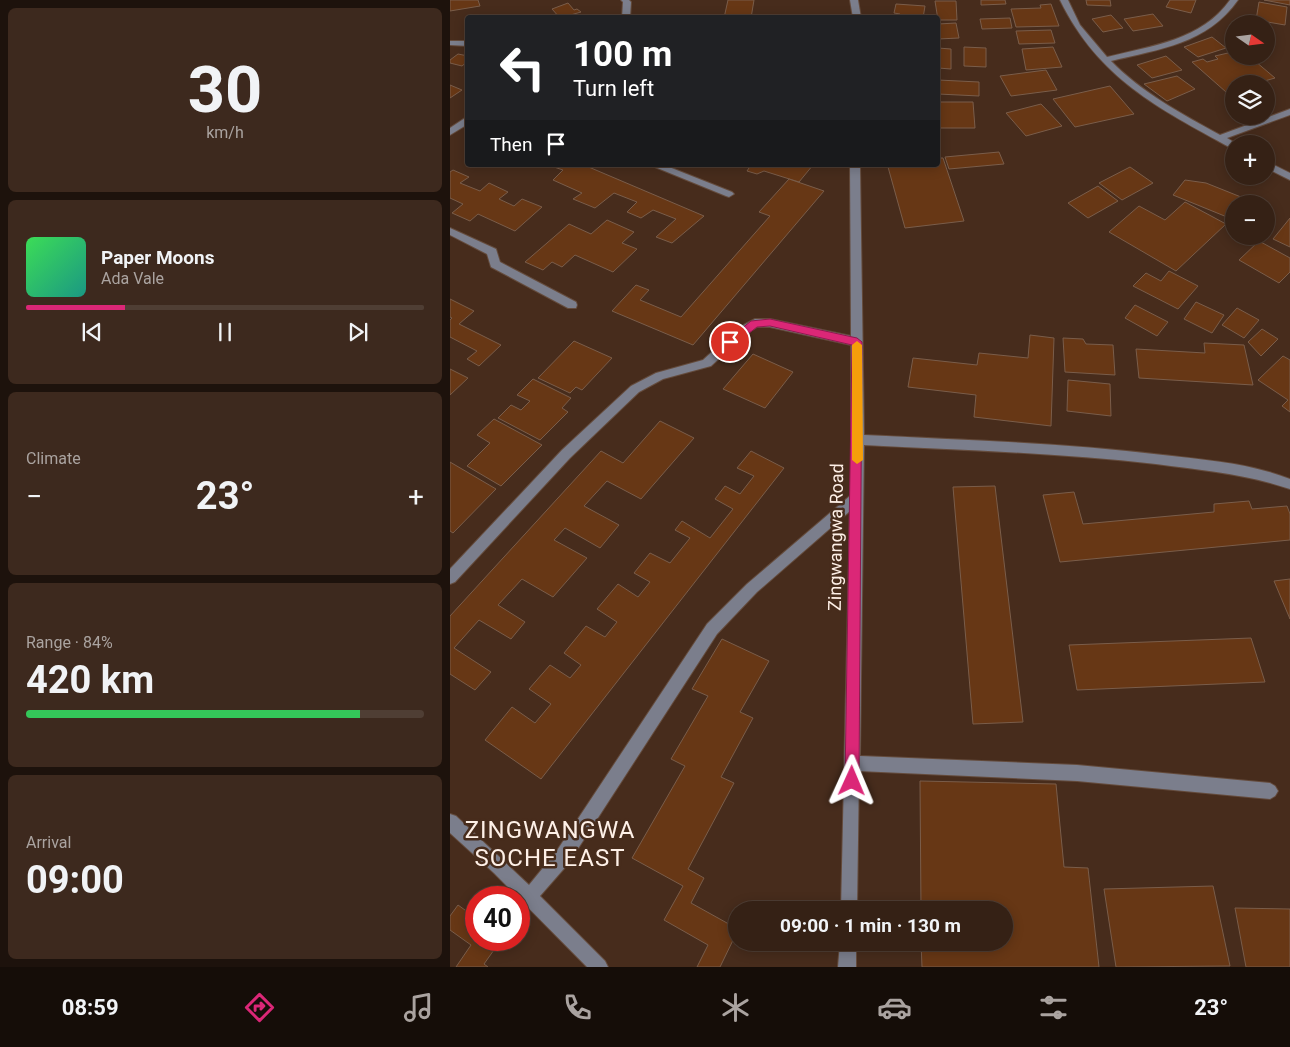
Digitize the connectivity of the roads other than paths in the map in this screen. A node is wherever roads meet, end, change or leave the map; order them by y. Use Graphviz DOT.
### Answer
graph roads {
  1 [pos="625,0"];
  2 [pos="854,0"];
  3 [pos="1064,0"];
  4 [pos="1234,0"];
  5 [pos="626,15"];
  6 [pos="856,15"];
  7 [pos="450,43"];
  8 [pos="465,44"];
  9 [pos="1105,60"];
  10 [pos="1290,112"];
  11 [pos="465,121"];
  12 [pos="450,132"];
  13 [pos="1219,138"];
  14 [pos="1225,141"];
  15 [pos="660,167"];
  16 [pos="855,167"];
  17 [pos="1275,169"];
  18 [pos="1290,178"];
  19 [pos="729,194"];
  20 [pos="450,230"];
  21 [pos="572,305"];
  22 [pos="857,342"];
  23 [pos="858,440"];
  24 [pos="1290,484"];
  25 [pos="857,497"];
  26 [pos="450,578"];
  27 [pos="853,763"];
  28 [pos="1270,791"];
  29 [pos="450,822"];
  30 [pos="519,886"];
  31 [pos="530,895"];
  32 [pos="530,897"];
  33 [pos="849,901"];
  34 [pos="848,951"];
  35 [pos="599,967"];
  36 [pos="848,967"];
  1 -- 5 [label="street"];
  2 -- 6 [label="street"];
  3 -- 9 [label="street"];
  4 -- 9 [label="street"];
  7 -- 8 [label="street"];
  9 -- 13 [label="street"];
  10 -- 13 [label="street"];
  11 -- 12 [label="street"];
  13 -- 14 [label="street"];
  15 -- 19 [label="street"];
  16 -- 22 [label="street, Zingwangwa Road"];
  17 -- 18 [label="street"];
  20 -- 21 [label="street"];
  22 -- 23 [label="street, Zingwangwa Road"];
  22 -- 26 [label="street"];
  23 -- 24 [label="street"];
  23 -- 25 [label="street, Zingwangwa Road"];
  25 -- 27 [label="street, Zingwangwa Road"];
  25 -- 31 [label="street"];
  27 -- 28 [label="street"];
  27 -- 33 [label="street, Zingwangwa Road"];
  29 -- 30 [label="street"];
  32 -- 35 [label="street"];
  34 -- 36 [label="street"];
}
